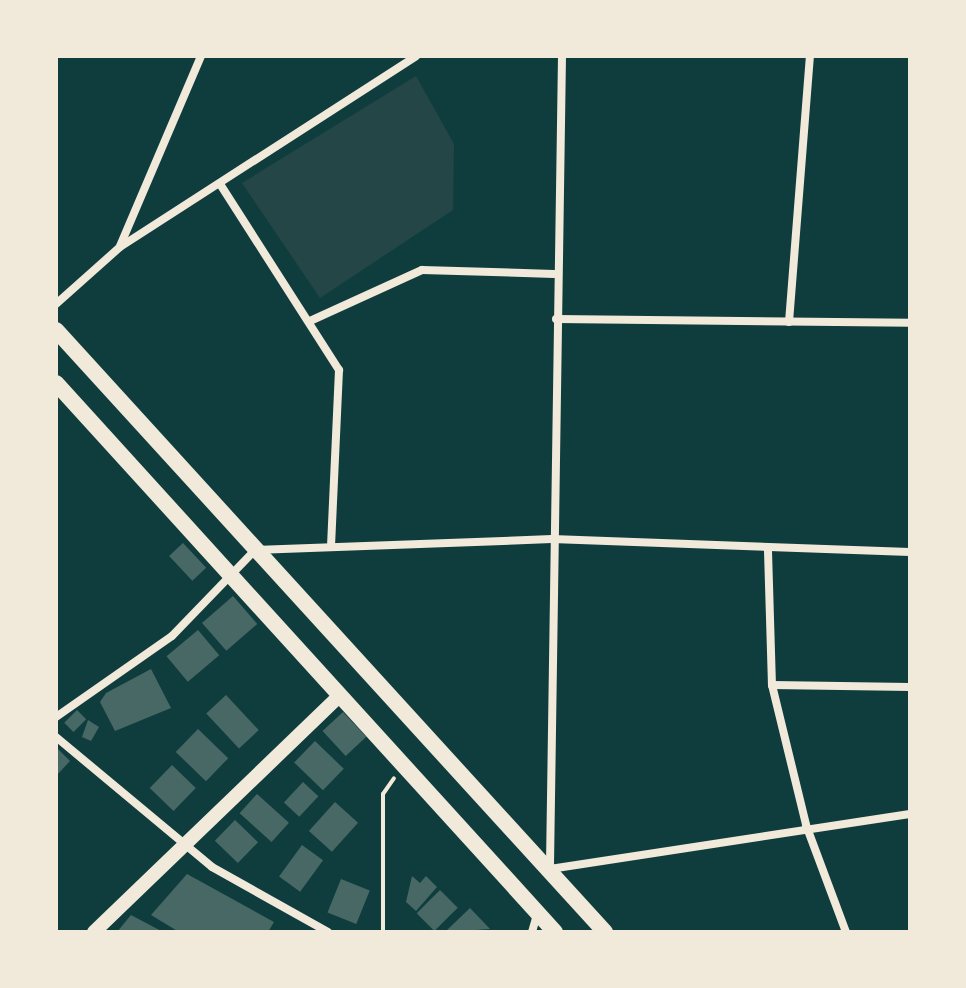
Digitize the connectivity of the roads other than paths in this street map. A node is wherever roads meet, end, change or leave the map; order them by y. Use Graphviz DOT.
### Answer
graph roads {
  1 [pos="201,56"];
  2 [pos="416,56"];
  3 [pos="562,56"];
  4 [pos="810,56"];
  5 [pos="220,184"];
  6 [pos="120,247"];
  7 [pos="554,274"];
  8 [pos="56,304"];
  9 [pos="556,319"];
  10 [pos="310,321"];
  11 [pos="789,322"];
  12 [pos="910,323"];
  13 [pos="56,330"];
  14 [pos="56,383"];
  15 [pos="552,539"];
  16 [pos="331,543"];
  17 [pos="255,550"];
  18 [pos="768,551"];
  19 [pos="910,552"];
  20 [pos="232,575"];
  21 [pos="772,685"];
  22 [pos="910,687"];
  23 [pos="337,698"];
  24 [pos="56,717"];
  25 [pos="56,737"];
  26 [pos="910,814"];
  27 [pos="806,825"];
  28 [pos="182,846"];
  29 [pos="550,869"];
  30 [pos="538,913"];
  31 [pos="94,932"];
  32 [pos="328,932"];
  33 [pos="532,932"];
  34 [pos="555,932"];
  35 [pos="605,932"];
  36 [pos="846,932"];
  1 -- 6 [label="street"];
  2 -- 5 [label="street"];
  3 -- 7 [label="street"];
  4 -- 11 [label="street"];
  5 -- 6 [label="street"];
  5 -- 10 [label="street"];
  6 -- 8 [label="street"];
  7 -- 9 [label="street"];
  7 -- 10 [label="street"];
  9 -- 11 [label="street"];
  9 -- 15 [label="street"];
  10 -- 16 [label="street"];
  11 -- 12 [label="street"];
  13 -- 17 [label="main road"];
  14 -- 20 [label="main road"];
  15 -- 16 [label="street"];
  15 -- 18 [label="street"];
  15 -- 29 [label="street"];
  16 -- 17 [label="street"];
  17 -- 20 [label="street"];
  17 -- 29 [label="main road"];
  18 -- 19 [label="street"];
  18 -- 21 [label="street"];
  20 -- 23 [label="main road"];
  20 -- 24 [label="street"];
  21 -- 22 [label="street"];
  21 -- 27 [label="street"];
  23 -- 28 [label="street"];
  23 -- 30 [label="main road"];
  25 -- 28 [label="street"];
  26 -- 27 [label="street"];
  27 -- 29 [label="street"];
  27 -- 36 [label="street"];
  28 -- 31 [label="street"];
  28 -- 32 [label="street"];
  29 -- 35 [label="main road"];
  30 -- 33 [label="street"];
  30 -- 34 [label="main road"];
}
